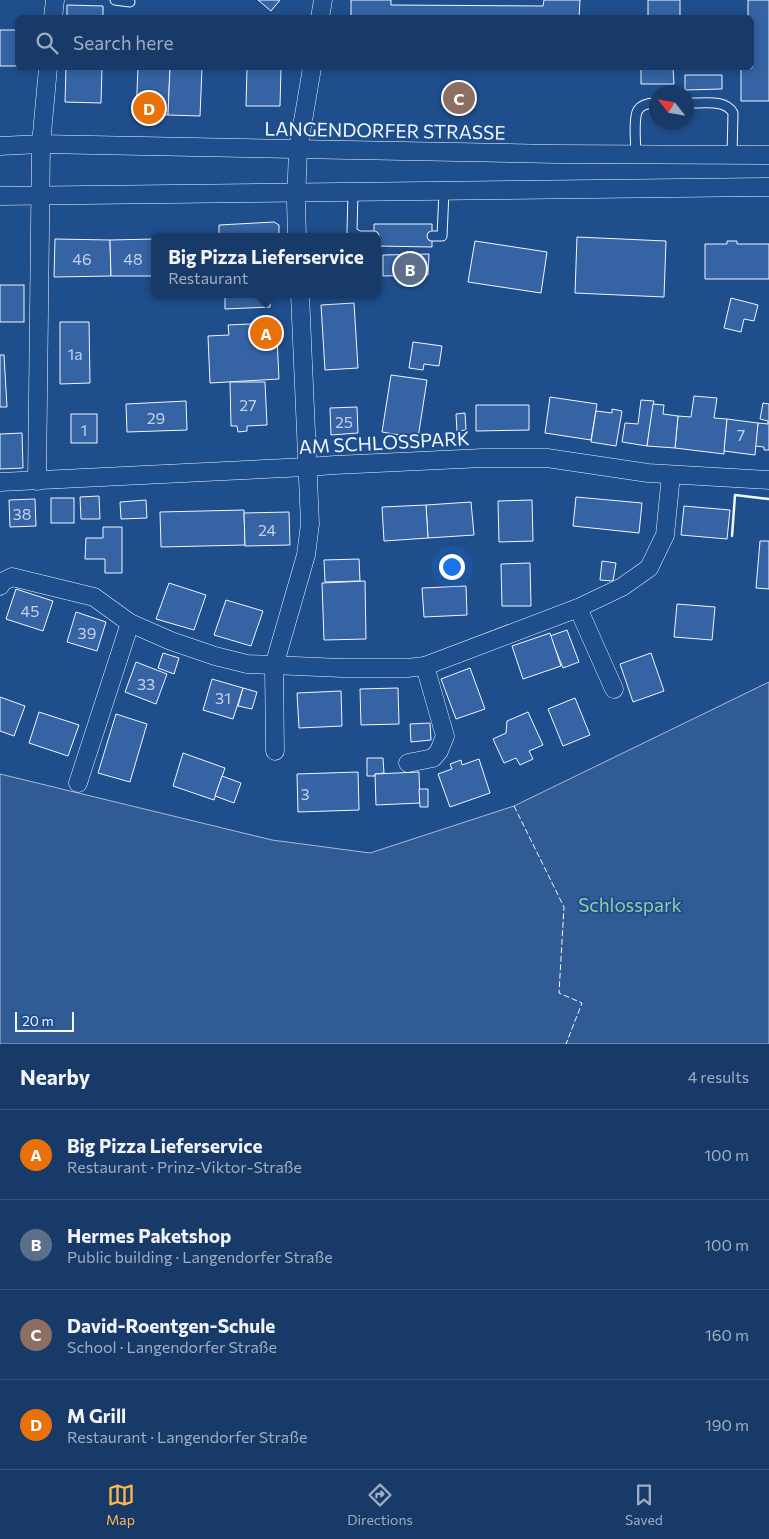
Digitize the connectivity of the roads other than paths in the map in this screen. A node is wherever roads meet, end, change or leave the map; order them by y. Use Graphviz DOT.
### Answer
graph roads {
  1 [pos="55,0"];
  2 [pos="115,0"];
  3 [pos="323,0"];
  4 [pos="130,2"];
  5 [pos="53,15"];
  6 [pos="320,15"];
  7 [pos="48,70"];
  8 [pos="312,70"];
  9 [pos="649,103"];
  10 [pos="694,104"];
  11 [pos="41,144"];
  12 [pos="0,146"];
  13 [pos="298,150"];
  14 [pos="636,155"];
  15 [pos="732,155"];
  16 [pos="769,155"];
  17 [pos="769,188"];
  18 [pos="296,192"];
  19 [pos="444,192"];
  20 [pos="353,193"];
  21 [pos="0,196"];
  22 [pos="41,196"];
  23 [pos="297,233"];
  24 [pos="354,233"];
  25 [pos="432,236"];
  26 [pos="300,298"];
  27 [pos="307,467"];
  28 [pos="671,475"];
  29 [pos="769,480"];
  30 [pos="37,481"];
  31 [pos="0,482"];
  32 [pos="0,586"];
  33 [pos="578,608"];
  34 [pos="130,623"];
  35 [pos="274,666"];
  36 [pos="425,666"];
  37 [pos="614,689"];
  38 [pos="274,751"];
  39 [pos="408,762"];
  40 [pos="78,782"];
  1 -- 5 [label="street"];
  2 -- 4 [label="lane"];
  3 -- 6 [label="street"];
  7 -- 11 [label="street"];
  8 -- 13 [label="street"];
  9 -- 14 [label="lane"];
  10 -- 15 [label="lane"];
  11 -- 12 [label="street, LANGENDORFER STRASSE"];
  11 -- 13 [label="street, LANGENDORFER STRASSE"];
  11 -- 22 [label="street"];
  13 -- 14 [label="street, LANGENDORFER STRASSE"];
  13 -- 18 [label="street"];
  14 -- 15 [label="street, LANGENDORFER STRASSE"];
  15 -- 16 [label="street, LANGENDORFER STRASSE"];
  17 -- 19 [label="street"];
  18 -- 20 [label="street"];
  18 -- 22 [label="street"];
  18 -- 23 [label="street"];
  19 -- 20 [label="street"];
  19 -- 25 [label="lane"];
  20 -- 24 [label="lane"];
  21 -- 22 [label="street"];
  22 -- 30 [label="street"];
  26 -- 27 [label="street"];
  27 -- 28 [label="street, AM SCHLOSSPARK"];
  27 -- 30 [label="street, AM SCHLOSSPARK"];
  27 -- 35 [label="street"];
  28 -- 29 [label="street, AM SCHLOSSPARK"];
  28 -- 33 [label="street"];
  30 -- 31 [label="street, AM SCHLOSSPARK"];
  32 -- 34 [label="street"];
  33 -- 36 [label="street"];
  33 -- 37 [label="street"];
  34 -- 35 [label="street"];
  34 -- 40 [label="street"];
  35 -- 36 [label="street"];
  35 -- 38 [label="street"];
  36 -- 39 [label="street"];
}
